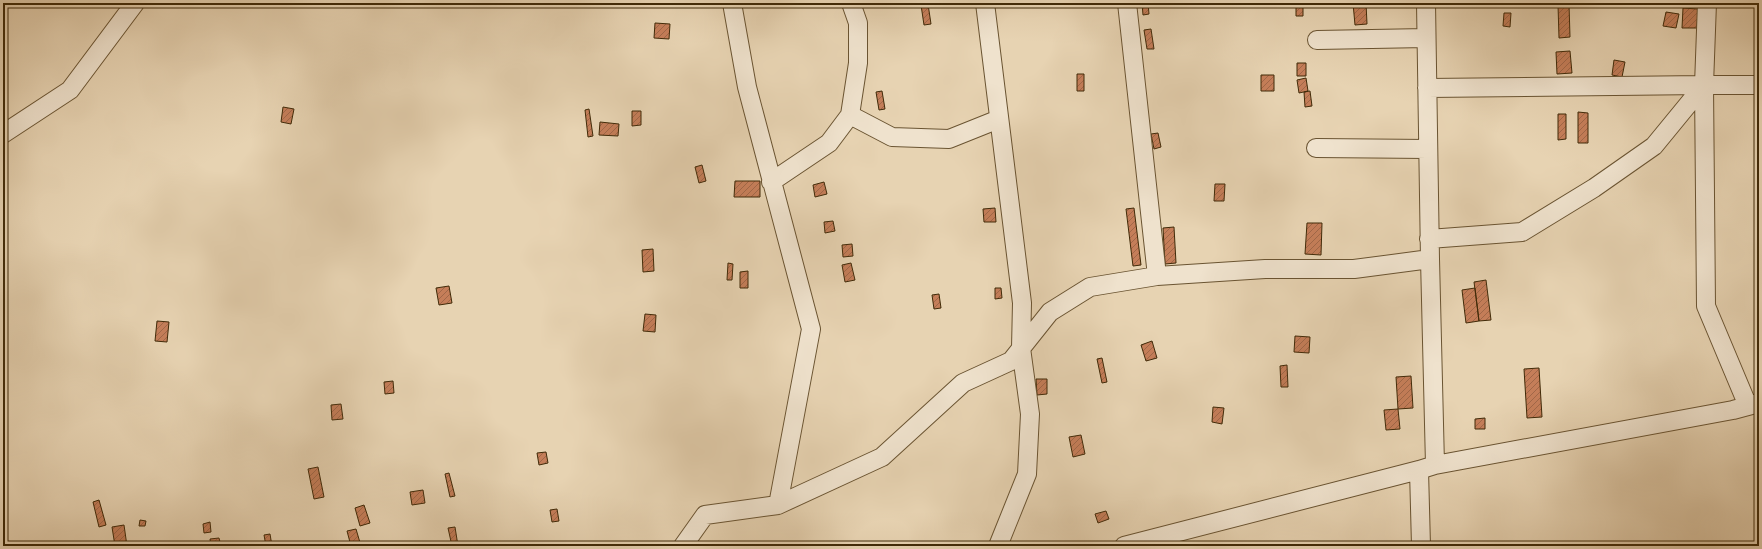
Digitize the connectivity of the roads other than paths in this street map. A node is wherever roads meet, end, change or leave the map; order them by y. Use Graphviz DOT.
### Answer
graph roads {
  1 [pos="135,3"];
  2 [pos="732,3"];
  3 [pos="851,3"];
  4 [pos="985,3"];
  5 [pos="1127,3"];
  6 [pos="1426,3"];
  7 [pos="1707,3"];
  8 [pos="1426,38"];
  9 [pos="1317,40"];
  10 [pos="1704,85"];
  11 [pos="1759,85"];
  12 [pos="1427,88"];
  13 [pos="850,115"];
  14 [pos="999,119"];
  15 [pos="3,134"];
  16 [pos="1316,148"];
  17 [pos="1428,149"];
  18 [pos="771,182"];
  19 [pos="1429,239"];
  20 [pos="1430,259"];
  21 [pos="1157,276"];
  22 [pos="1021,348"];
  23 [pos="1754,405"];
  24 [pos="1427,468"];
  25 [pos="778,505"];
  26 [pos="683,546"];
  27 [pos="998,546"];
  28 [pos="1124,546"];
  29 [pos="1421,546"];
  1 -- 15 [label="street"];
  2 -- 18 [label="street"];
  3 -- 13 [label="street"];
  4 -- 14 [label="street"];
  5 -- 21 [label="street"];
  6 -- 8 [label="street"];
  7 -- 10 [label="street"];
  8 -- 9 [label="street"];
  8 -- 12 [label="street"];
  10 -- 11 [label="street"];
  10 -- 12 [label="street"];
  10 -- 19 [label="street"];
  10 -- 23 [label="street"];
  12 -- 17 [label="street"];
  13 -- 14 [label="street"];
  13 -- 18 [label="street"];
  14 -- 22 [label="street"];
  16 -- 17 [label="street"];
  17 -- 19 [label="street"];
  18 -- 25 [label="street"];
  19 -- 20 [label="street"];
  20 -- 21 [label="street"];
  20 -- 24 [label="street"];
  21 -- 22 [label="street"];
  22 -- 25 [label="street"];
  22 -- 27 [label="street"];
  23 -- 24 [label="street"];
  24 -- 28 [label="street"];
  24 -- 29 [label="street"];
  25 -- 26 [label="street"];
}
